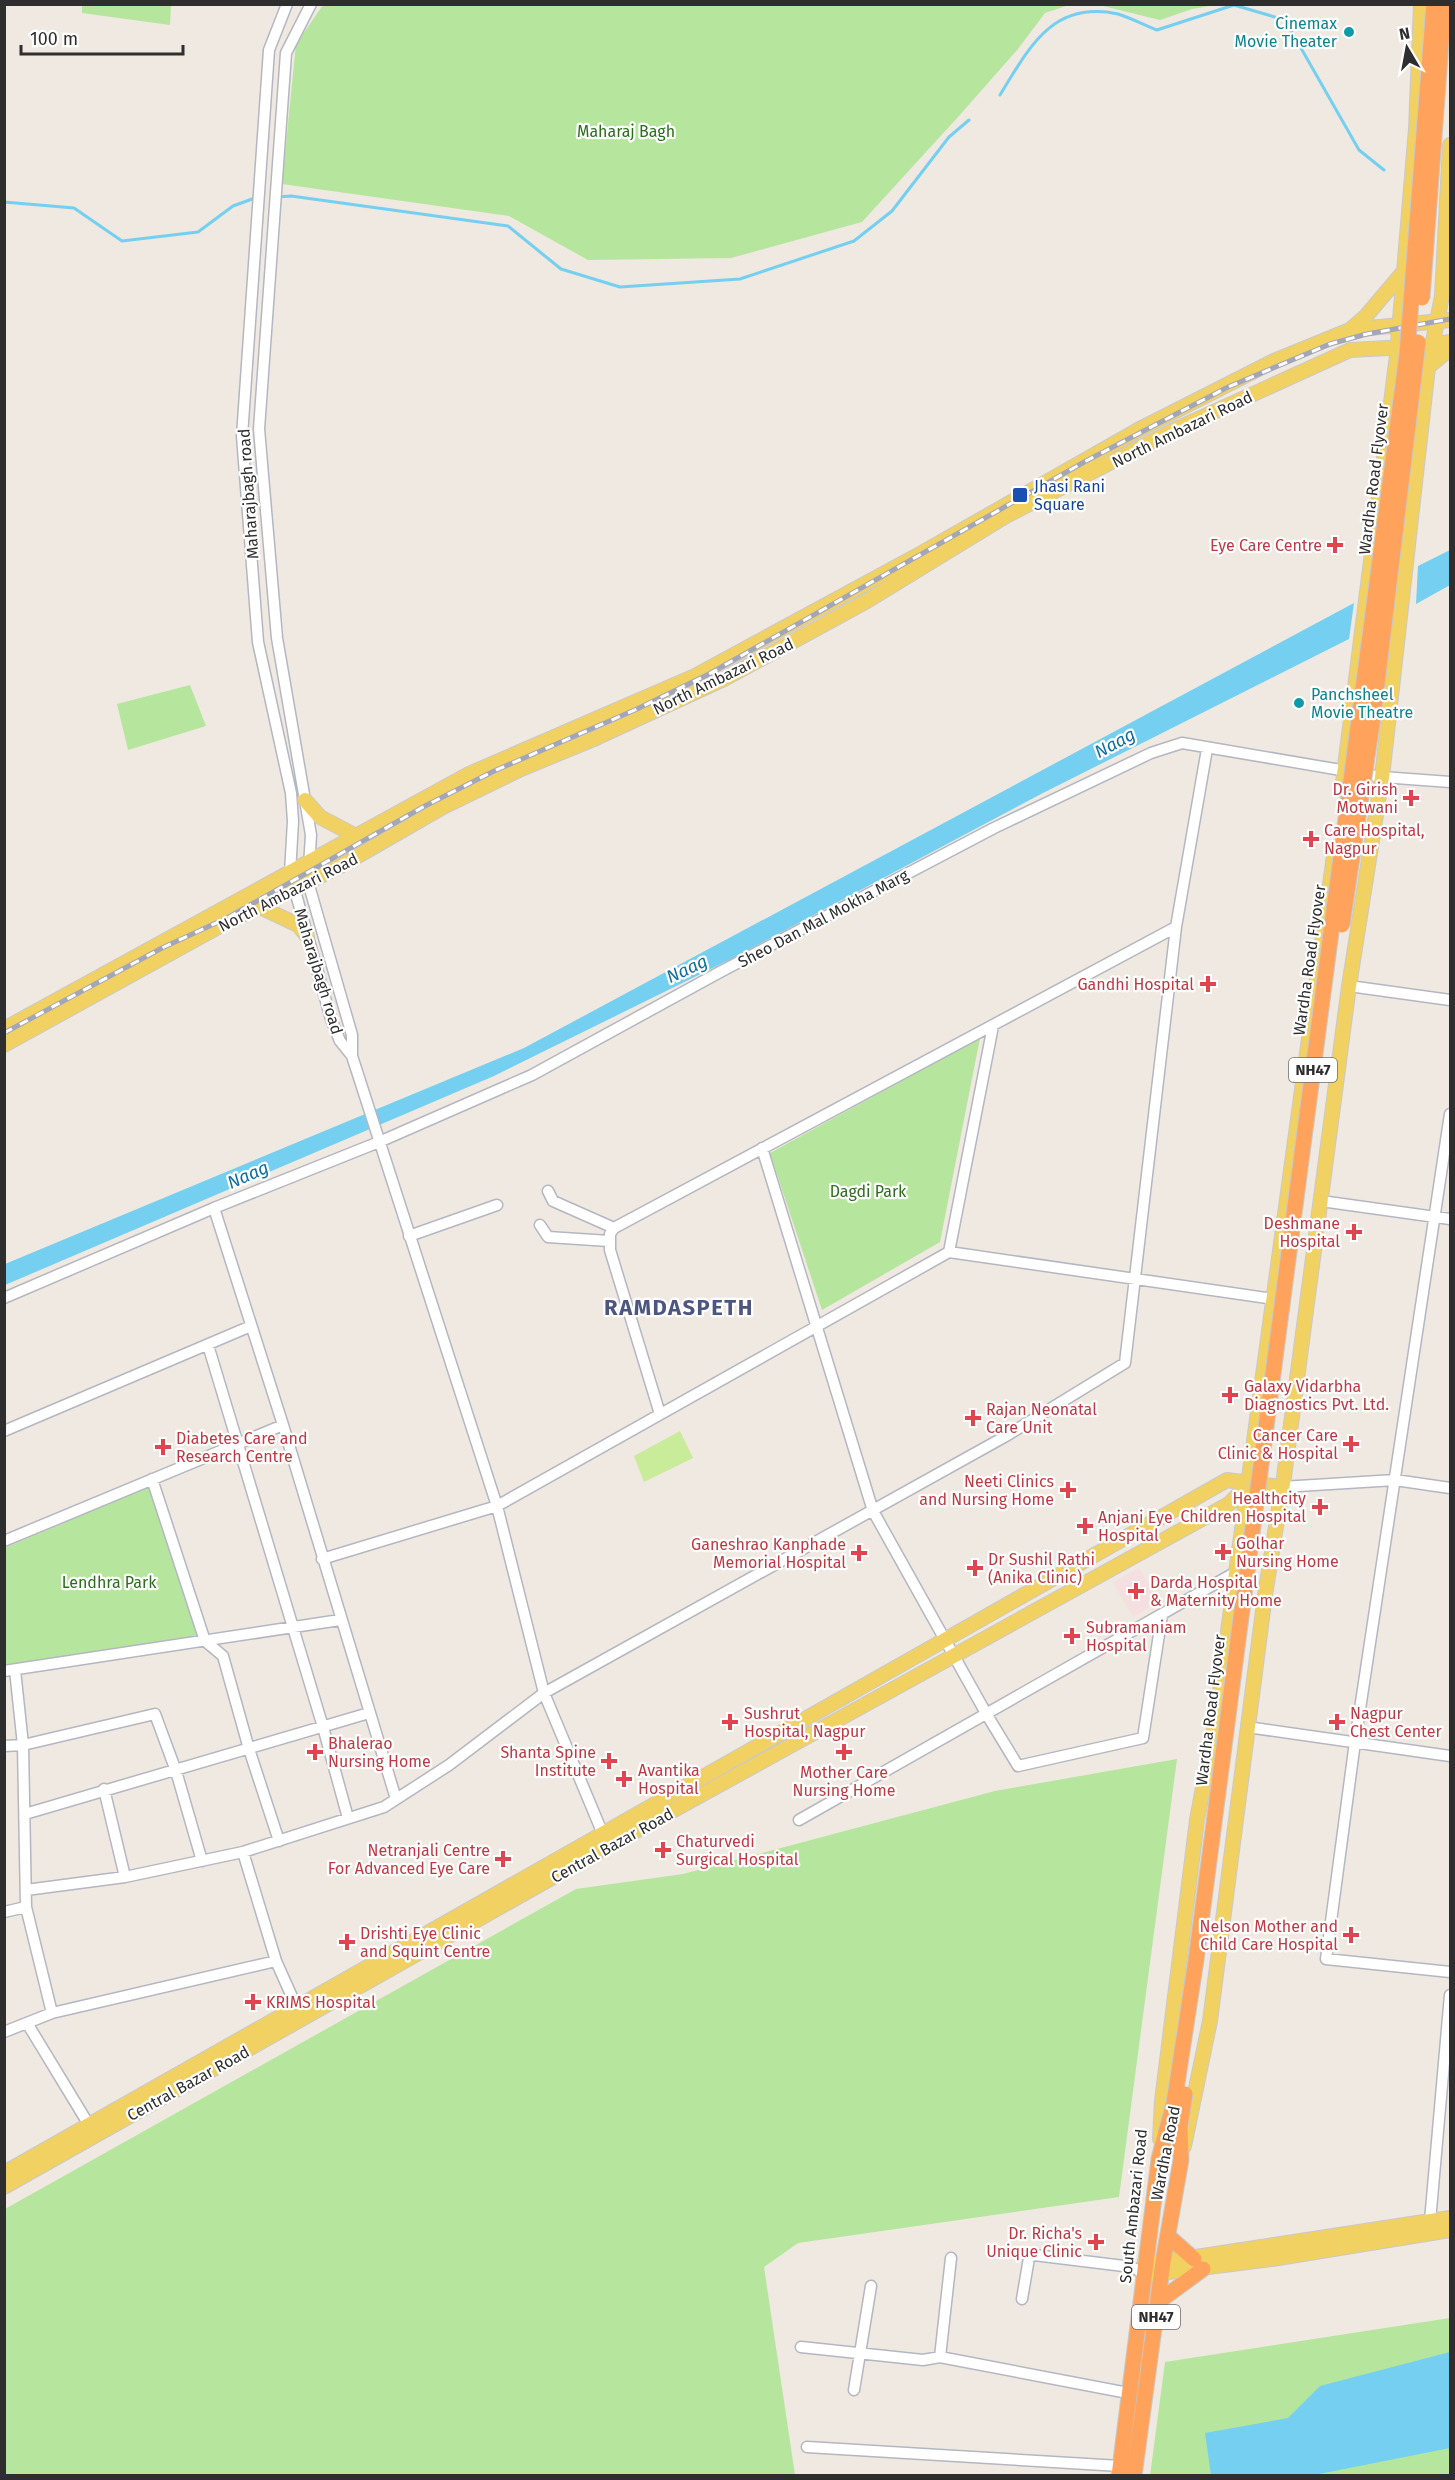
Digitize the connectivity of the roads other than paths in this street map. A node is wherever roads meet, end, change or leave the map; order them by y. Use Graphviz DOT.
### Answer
graph roads {
  1 [pos="286,4"];
  2 [pos="311,4"];
  3 [pos="1421,4"];
  4 [pos="1434,4"];
  5 [pos="1444,4"];
  6 [pos="1450,145"];
  7 [pos="1406,270"];
  8 [pos="1446,300"];
  9 [pos="1436,320"];
  10 [pos="1450,320"];
  11 [pos="1400,323"];
  12 [pos="1350,330"];
  13 [pos="1450,342"];
  14 [pos="1432,345"];
  15 [pos="1398,348"];
  16 [pos="1450,349"];
  17 [pos="1428,367"];
  18 [pos="1138,430"];
  19 [pos="1147,445"];
  20 [pos="1207,748"];
  21 [pos="1344,771"];
  22 [pos="1382,777"];
  23 [pos="1450,782"];
  24 [pos="305,800"];
  25 [pos="356,836"];
  26 [pos="308,862"];
  27 [pos="290,873"];
  28 [pos="308,882"];
  29 [pos="294,889"];
  30 [pos="260,907"];
  31 [pos="1176,927"];
  32 [pos="307,936"];
  33 [pos="1349,986"];
  34 [pos="1450,1000"];
  35 [pos="993,1026"];
  36 [pos="4,1029"];
  37 [pos="4,1045"];
  38 [pos="352,1056"];
  39 [pos="1450,1114"];
  40 [pos="379,1142"];
  41 [pos="762,1148"];
  42 [pos="548,1191"];
  43 [pos="1322,1202"];
  44 [pos="497,1205"];
  45 [pos="214,1208"];
  46 [pos="1435,1217"];
  47 [pos="1450,1219"];
  48 [pos="540,1225"];
  49 [pos="614,1228"];
  50 [pos="409,1236"];
  51 [pos="609,1241"];
  52 [pos="949,1252"];
  53 [pos="1134,1280"];
  54 [pos="4,1298"];
  55 [pos="1274,1299"];
  56 [pos="251,1326"];
  57 [pos="816,1327"];
  58 [pos="208,1345"];
  59 [pos="660,1414"];
  60 [pos="283,1425"];
  61 [pos="4,1431"];
  62 [pos="238,1444"];
  63 [pos="152,1479"];
  64 [pos="1395,1480"];
  65 [pos="1249,1484"];
  66 [pos="1282,1487"];
  67 [pos="1450,1488"];
  68 [pos="496,1506"];
  69 [pos="873,1511"];
  70 [pos="4,1541"];
  71 [pos="322,1559"];
  72 [pos="1236,1572"];
  73 [pos="1162,1615"];
  74 [pos="340,1620"];
  75 [pos="292,1627"];
  76 [pos="945,1640"];
  77 [pos="205,1641"];
  78 [pos="953,1654"];
  79 [pos="10,1670"];
  80 [pos="544,1693"];
  81 [pos="369,1713"];
  82 [pos="987,1715"];
  83 [pos="323,1727"];
  84 [pos="1247,1727"];
  85 [pos="1355,1742"];
  86 [pos="23,1745"];
  87 [pos="4,1746"];
  88 [pos="249,1749"];
  89 [pos="1450,1756"];
  90 [pos="176,1771"];
  91 [pos="104,1789"];
  92 [pos="396,1799"];
  93 [pos="25,1814"];
  94 [pos="348,1818"];
  95 [pos="799,1820"];
  96 [pos="279,1841"];
  97 [pos="606,1841"];
  98 [pos="243,1852"];
  99 [pos="202,1861"];
  100 [pos="125,1877"];
  101 [pos="26,1890"];
  102 [pos="26,1907"];
  103 [pos="4,1912"];
  104 [pos="276,1961"];
  105 [pos="1450,1972"];
  106 [pos="1450,1995"];
  107 [pos="297,2008"];
  108 [pos="52,2013"];
  109 [pos="27,2023"];
  110 [pos="4,2032"];
  111 [pos="89,2125"];
  112 [pos="1173,2129"];
  113 [pos="1159,2159"];
  114 [pos="1181,2160"];
  115 [pos="4,2173"];
  116 [pos="4,2187"];
  117 [pos="1450,2218"];
  118 [pos="1430,2221"];
  119 [pos="1450,2230"];
  120 [pos="1168,2236"];
  121 [pos="951,2258"];
  122 [pos="1198,2264"];
  123 [pos="1140,2268"];
  124 [pos="1162,2268"];
  125 [pos="871,2286"];
  126 [pos="1022,2299"];
  127 [pos="1158,2302"];
  128 [pos="801,2347"];
  129 [pos="860,2354"];
  130 [pos="940,2357"];
  131 [pos="854,2390"];
  132 [pos="1128,2393"];
  133 [pos="807,2447"];
  134 [pos="1119,2471"];
  135 [pos="1134,2475"];
  1 -- 27 [label="street, Maharajbagh road"];
  2 -- 24 [label="street, Maharajbagh road"];
  3 -- 7 [label="main road, South Ambazari Road"];
  4 -- 112 [label="highway, Wardha Road Flyover / NH47, bridge"];
  5 -- 112 [label="highway, Wardha Road Flyover / NH47, bridge"];
  6 -- 8 [label="main road, Wardha Road"];
  7 -- 11 [label="main road, South Ambazari Road"];
  7 -- 12 [label="main road"];
  8 -- 9 [label="main road, Wardha Road"];
  9 -- 10 [label="main road, North Ambazari Road"];
  9 -- 11 [label="main road, North Ambazari Road"];
  9 -- 14 [label="main road, Wardha Road"];
  11 -- 12 [label="main road, North Ambazari Road"];
  11 -- 15 [label="main road, South Ambazari Road"];
  12 -- 18 [label="main road, North Ambazari Road"];
  13 -- 14 [label="main road, North Ambazari Road"];
  14 -- 15 [label="main road, North Ambazari Road"];
  14 -- 17 [label="main road, Wardha Road"];
  15 -- 19 [label="main road, North Ambazari Road"];
  15 -- 21 [label="main road, South Ambazari Road"];
  16 -- 17 [label="main road"];
  17 -- 22 [label="main road, Wardha Road"];
  18 -- 19 [label="main road"];
  18 -- 25 [label="main road, North Ambazari Road"];
  19 -- 28 [label="main road, North Ambazari Road"];
  20 -- 21 [label="street, Sheo Dan Mal Mokha Marg"];
  20 -- 31 [label="street"];
  20 -- 40 [label="street, Sheo Dan Mal Mokha Marg"];
  21 -- 22 [label="street, Sheo Dan Mal Mokha Marg"];
  21 -- 55 [label="main road, South Ambazari Road"];
  22 -- 23 [label="street, Sheo Dan Mal Mokha Marg"];
  22 -- 33 [label="main road, Wardha Road"];
  24 -- 25 [label="main road"];
  24 -- 26 [label="street, Maharajbagh road"];
  25 -- 26 [label="main road, North Ambazari Road"];
  26 -- 27 [label="main road, North Ambazari Road"];
  26 -- 28 [label="street, Maharajbagh road"];
  27 -- 29 [label="street, Maharajbagh road"];
  27 -- 36 [label="main road, North Ambazari Road"];
  28 -- 29 [label="main road, North Ambazari Road"];
  28 -- 38 [label="street, Maharajbagh road"];
  29 -- 30 [label="main road, North Ambazari Road"];
  29 -- 32 [label="street, Maharajbagh road"];
  30 -- 32 [label="main road"];
  30 -- 37 [label="main road, North Ambazari Road"];
  31 -- 35 [label="street"];
  31 -- 53 [label="street"];
  32 -- 38 [label="street, Maharajbagh road"];
  33 -- 34 [label="street"];
  33 -- 43 [label="main road, Wardha Road"];
  35 -- 41 [label="street"];
  35 -- 52 [label="street"];
  38 -- 40 [label="street"];
  39 -- 46 [label="street"];
  40 -- 45 [label="street, Sheo Dan Mal Mokha Marg"];
  40 -- 50 [label="street"];
  41 -- 49 [label="street"];
  41 -- 57 [label="street"];
  42 -- 49 [label="street"];
  43 -- 46 [label="street"];
  43 -- 66 [label="main road, Wardha Road"];
  44 -- 50 [label="street"];
  45 -- 54 [label="street, Sheo Dan Mal Mokha Marg"];
  45 -- 56 [label="street"];
  46 -- 47 [label="street"];
  46 -- 64 [label="street"];
  48 -- 51 [label="street"];
  49 -- 51 [label="street"];
  50 -- 68 [label="street"];
  51 -- 59 [label="street"];
  52 -- 53 [label="street"];
  52 -- 57 [label="street"];
  53 -- 55 [label="street"];
  53 -- 69 [label="street"];
  55 -- 65 [label="main road, South Ambazari Road"];
  56 -- 58 [label="street"];
  56 -- 60 [label="street"];
  57 -- 59 [label="street"];
  57 -- 69 [label="street"];
  58 -- 61 [label="street"];
  58 -- 62 [label="street"];
  59 -- 68 [label="street"];
  60 -- 62 [label="street"];
  60 -- 71 [label="street"];
  62 -- 63 [label="street"];
  62 -- 75 [label="street"];
  63 -- 70 [label="street"];
  63 -- 77 [label="street"];
  64 -- 66 [label="street"];
  64 -- 67 [label="street"];
  64 -- 85 [label="street"];
  65 -- 66 [label="main road, Central Bazar Road"];
  65 -- 72 [label="main road, South Ambazari Road"];
  65 -- 76 [label="main road, Central Bazar Road"];
  65 -- 78 [label="main road, Central Bazar Road"];
  66 -- 84 [label="main road, Wardha Road"];
  68 -- 71 [label="street"];
  68 -- 80 [label="street"];
  69 -- 76 [label="street"];
  69 -- 80 [label="street"];
  71 -- 74 [label="street"];
  72 -- 73 [label="street"];
  72 -- 113 [label="main road, South Ambazari Road"];
  73 -- 82 [label="street"];
  73 -- 82 [label="street"];
  74 -- 75 [label="street"];
  74 -- 81 [label="street"];
  75 -- 77 [label="street"];
  75 -- 83 [label="street"];
  76 -- 78 [label="street"];
  76 -- 97 [label="main road, Central Bazar Road"];
  77 -- 79 [label="street"];
  77 -- 88 [label="street"];
  78 -- 82 [label="street"];
  78 -- 97 [label="main road, Central Bazar Road"];
  79 -- 86 [label="street"];
  80 -- 92 [label="street"];
  80 -- 97 [label="street"];
  81 -- 83 [label="street"];
  81 -- 92 [label="street"];
  82 -- 95 [label="street"];
  83 -- 88 [label="street"];
  83 -- 94 [label="street"];
  84 -- 85 [label="street"];
  84 -- 114 [label="main road, Wardha Road"];
  85 -- 89 [label="street"];
  85 -- 105 [label="street"];
  86 -- 87 [label="street"];
  86 -- 90 [label="street"];
  86 -- 93 [label="street"];
  88 -- 90 [label="street"];
  88 -- 96 [label="street"];
  90 -- 91 [label="street"];
  90 -- 99 [label="street"];
  91 -- 93 [label="street"];
  91 -- 100 [label="street"];
  92 -- 94 [label="street"];
  93 -- 101 [label="street"];
  94 -- 96 [label="street"];
  96 -- 98 [label="street"];
  97 -- 107 [label="main road, Central Bazar Road"];
  97 -- 116 [label="main road, Central Bazar Road"];
  98 -- 99 [label="street"];
  98 -- 104 [label="street"];
  99 -- 100 [label="street"];
  100 -- 101 [label="street"];
  101 -- 102 [label="street"];
  102 -- 103 [label="street"];
  102 -- 108 [label="street"];
  104 -- 107 [label="street"];
  104 -- 108 [label="street"];
  106 -- 118 [label="street"];
  107 -- 111 [label="main road, Central Bazar Road"];
  108 -- 109 [label="street"];
  109 -- 110 [label="street"];
  109 -- 111 [label="street"];
  111 -- 115 [label="main road, Central Bazar Road"];
  112 -- 113 [label="highway, NH47"];
  112 -- 114 [label="highway, NH47"];
  113 -- 123 [label="highway, South Ambazari Road / NH47"];
  114 -- 120 [label="highway, Wardha Road / NH47"];
  117 -- 118 [label="main road"];
  118 -- 122 [label="main road"];
  119 -- 122 [label="main road"];
  120 -- 122 [label="highway"];
  120 -- 124 [label="highway, Wardha Road / NH47"];
  121 -- 130 [label="street"];
  122 -- 124 [label="main road"];
  122 -- 127 [label="highway"];
  123 -- 124 [label="main road"];
  123 -- 126 [label="street"];
  123 -- 132 [label="highway, South Ambazari Road / NH47"];
  124 -- 127 [label="highway, Wardha Road / NH47"];
  125 -- 129 [label="street"];
  127 -- 135 [label="highway, Wardha Road / NH47"];
  128 -- 129 [label="street"];
  129 -- 130 [label="street"];
  129 -- 131 [label="street"];
  130 -- 132 [label="street"];
  132 -- 134 [label="highway, South Ambazari Road / NH47"];
  133 -- 134 [label="street"];
}
